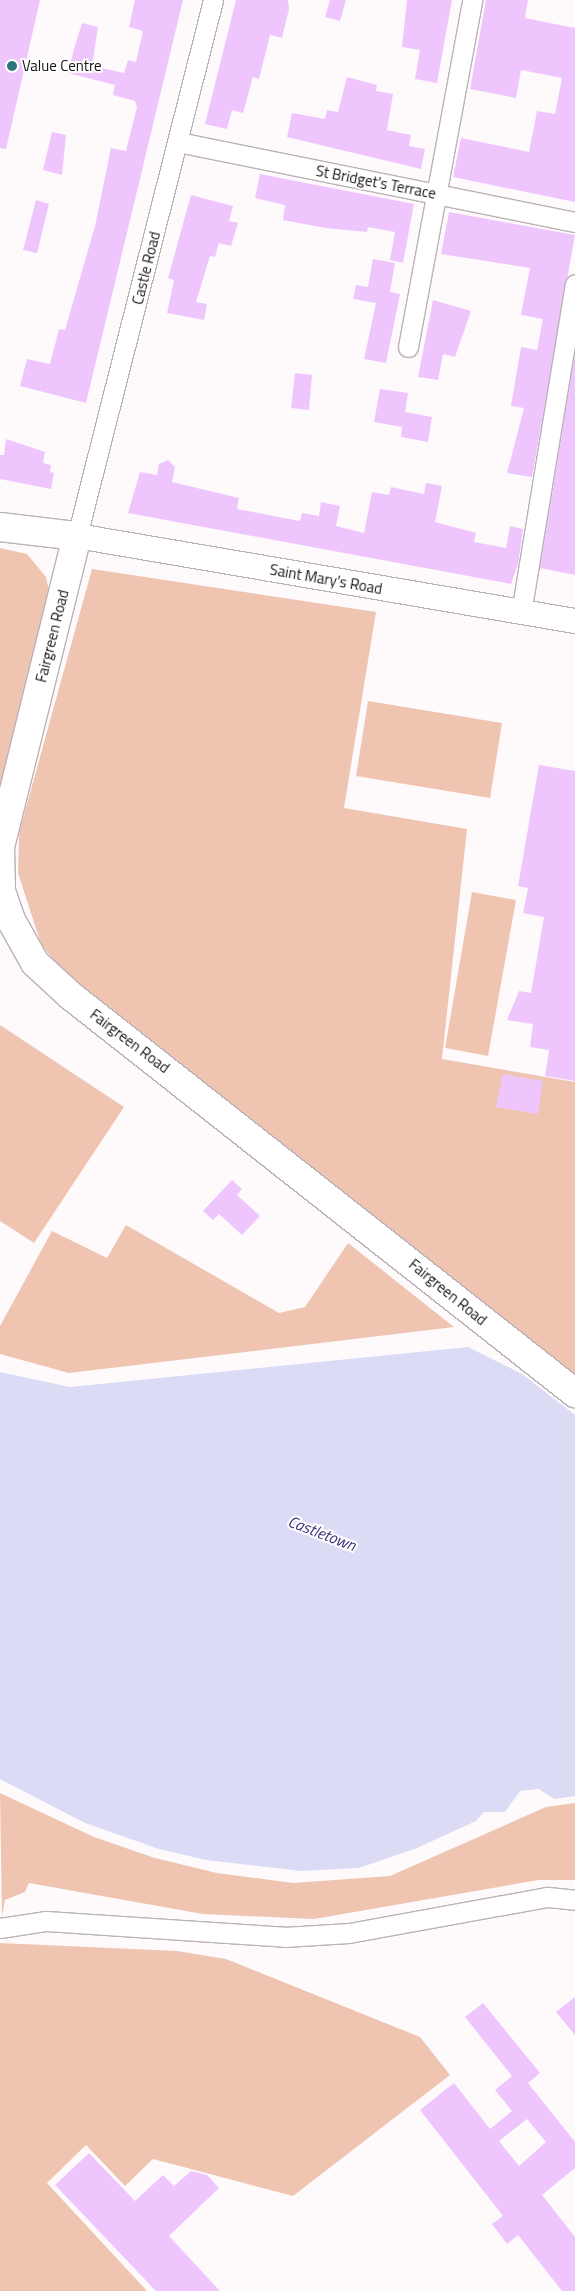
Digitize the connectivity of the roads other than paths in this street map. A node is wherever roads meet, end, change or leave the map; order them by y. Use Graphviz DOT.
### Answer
graph roads {
  1 [pos="213,0"];
  2 [pos="472,0"];
  3 [pos="178,142"];
  4 [pos="438,194"];
  5 [pos="575,222"];
  6 [pos="575,284"];
  7 [pos="575,288"];
  8 [pos="408,347"];
  9 [pos="0,527"];
  10 [pos="76,536"];
  11 [pos="521,613"];
  12 [pos="575,621"];
  13 [pos="575,1393"];
  14 [pos="575,1900"];
  15 [pos="0,1928"];
  1 -- 3 [label="street, Castle Road"];
  2 -- 4 [label="street"];
  3 -- 4 [label="street, St Bridget's Terrace"];
  3 -- 10 [label="street, Castle Road"];
  4 -- 5 [label="street, St Bridget's Terrace"];
  4 -- 8 [label="street"];
  6 -- 7 [label="street"];
  7 -- 11 [label="street"];
  9 -- 10 [label="main road"];
  10 -- 11 [label="street, Saint Mary's Road"];
  10 -- 13 [label="main road, Fairgreen Road"];
  11 -- 12 [label="street, Saint Mary's Road"];
  14 -- 15 [label="street"];
}
